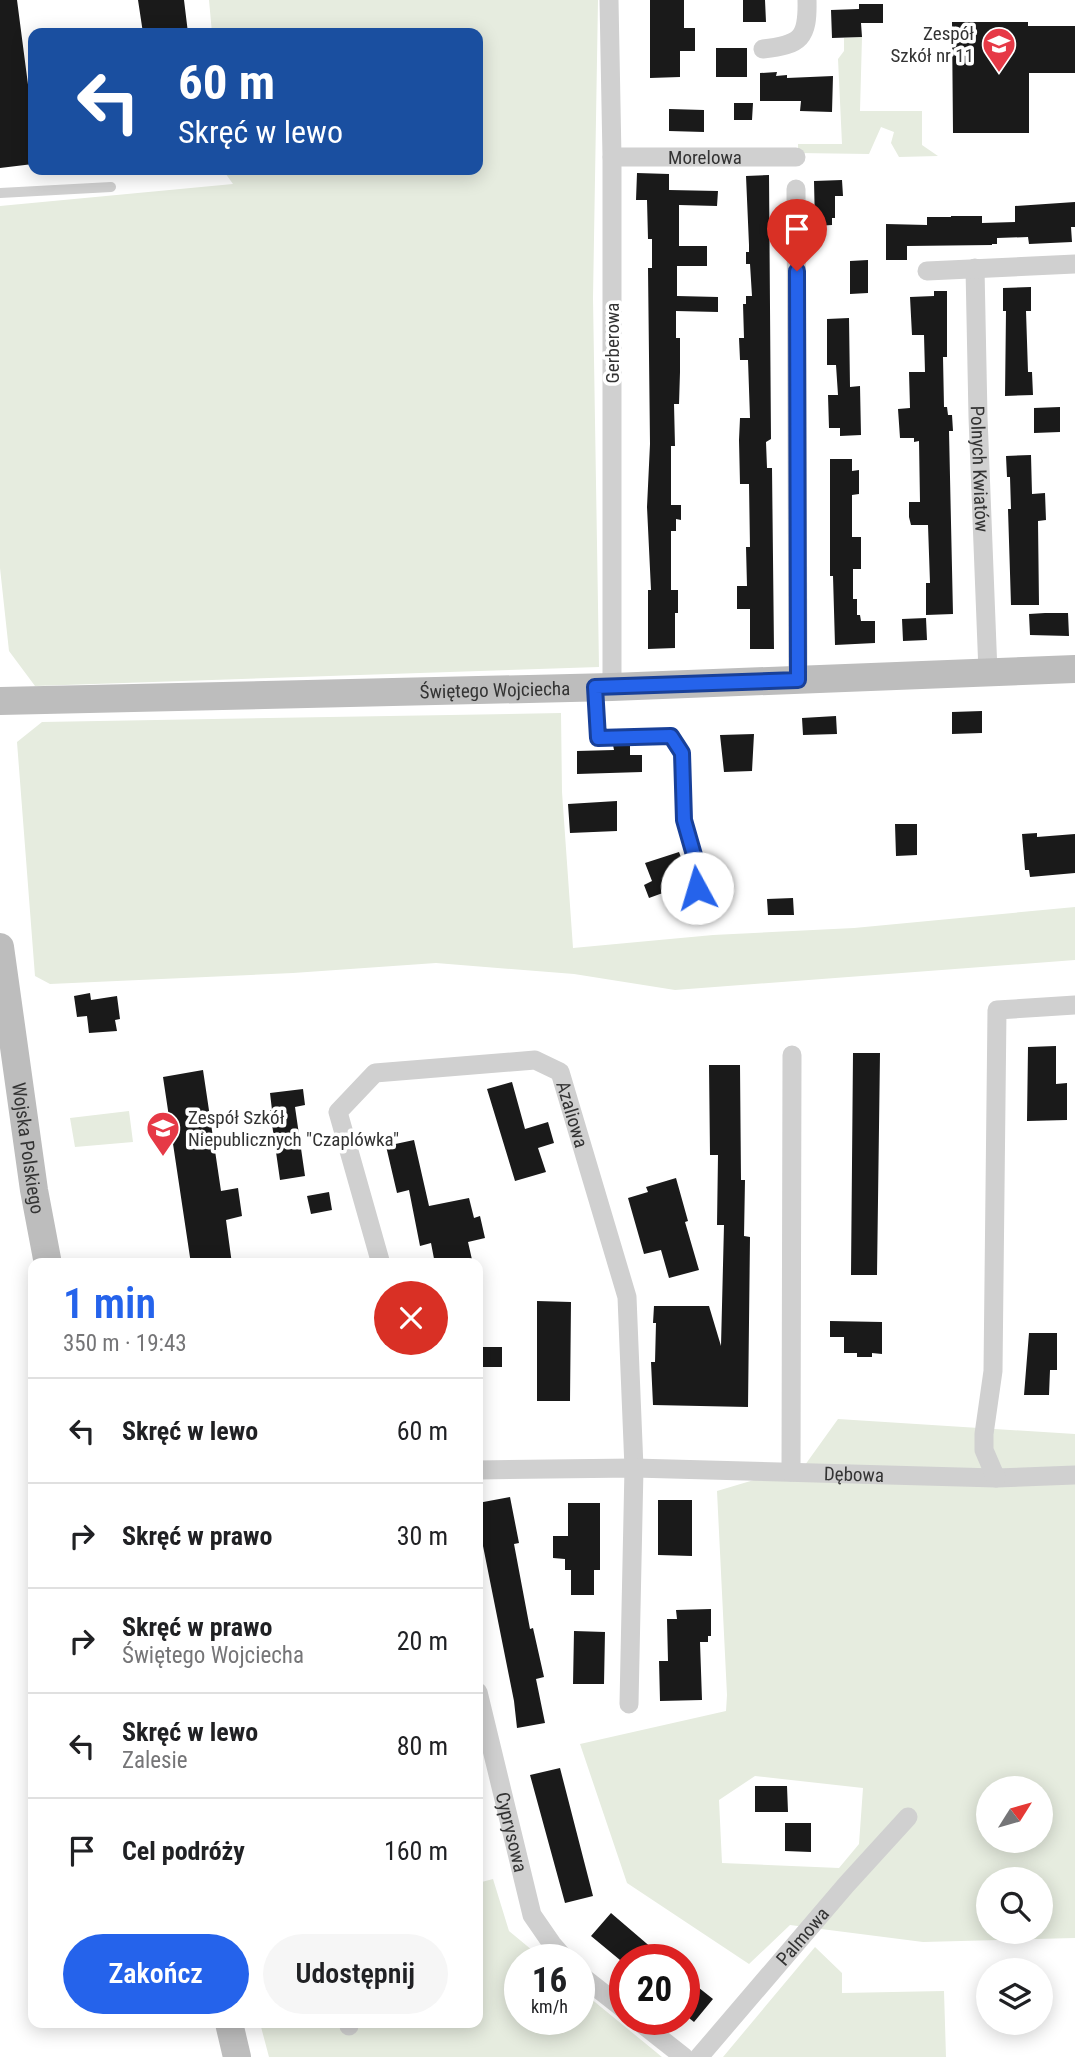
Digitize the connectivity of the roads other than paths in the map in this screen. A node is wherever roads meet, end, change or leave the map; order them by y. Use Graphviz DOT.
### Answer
graph roads {
  1 [pos="609,0"];
  2 [pos="807,0"];
  3 [pos="763,49"];
  4 [pos="612,157"];
  5 [pos="796,157"];
  6 [pos="111,187"];
  7 [pos="796,189"];
  8 [pos="0,193"];
  9 [pos="1075,264"];
  10 [pos="975,268"];
  11 [pos="926,271"];
  12 [pos="1075,669"];
  13 [pos="988,672"];
  14 [pos="798,680"];
  15 [pos="604,687"];
  16 [pos="0,701"];
  17 [pos="673,898"];
  18 [pos="0,947"];
  19 [pos="1075,1005"];
  20 [pos="792,1055"];
  21 [pos="47,1258"];
  22 [pos="379,1258"];
  23 [pos="634,1468"];
  24 [pos="483,1470"];
  25 [pos="791,1472"];
  26 [pos="1075,1475"];
  27 [pos="996,1478"];
  28 [pos="629,1704"];
  29 [pos="483,1713"];
  30 [pos="908,1817"];
  31 [pos="552,1944"];
  32 [pos="595,1987"];
  33 [pos="609,1997"];
  34 [pos="230,2028"];
  35 [pos="655,2035"];
  36 [pos="237,2057"];
  37 [pos="684,2057"];
  38 [pos="699,2057"];
  1 -- 4 [label="street, Gerberowa"];
  2 -- 3 [label="street"];
  4 -- 5 [label="street, Morelowa"];
  4 -- 15 [label="street, Gerberowa"];
  6 -- 8 [label="lane"];
  7 -- 14 [label="street"];
  9 -- 10 [label="street"];
  10 -- 11 [label="street"];
  10 -- 13 [label="street, Polnych Kwiatów"];
  12 -- 13 [label="street, Świętego Wojciecha"];
  13 -- 14 [label="street, Świętego Wojciecha"];
  14 -- 15 [label="street, Świętego Wojciecha"];
  15 -- 16 [label="street, Świętego Wojciecha"];
  15 -- 17 [label="lane"];
  18 -- 21 [label="street, Wojska Polskiego"];
  19 -- 27 [label="street"];
  20 -- 25 [label="street"];
  22 -- 23 [label="street, Azaliowa"];
  23 -- 24 [label="street, Dębowa"];
  23 -- 25 [label="street, Dębowa"];
  23 -- 28 [label="street"];
  25 -- 27 [label="street, Dębowa"];
  26 -- 27 [label="street, Dębowa"];
  29 -- 31 [label="street, Cyprysowa"];
  30 -- 38 [label="street, Palmowa"];
  32 -- 33 [label="street"];
  34 -- 36 [label="street"];
  35 -- 37 [label="street"];
}
